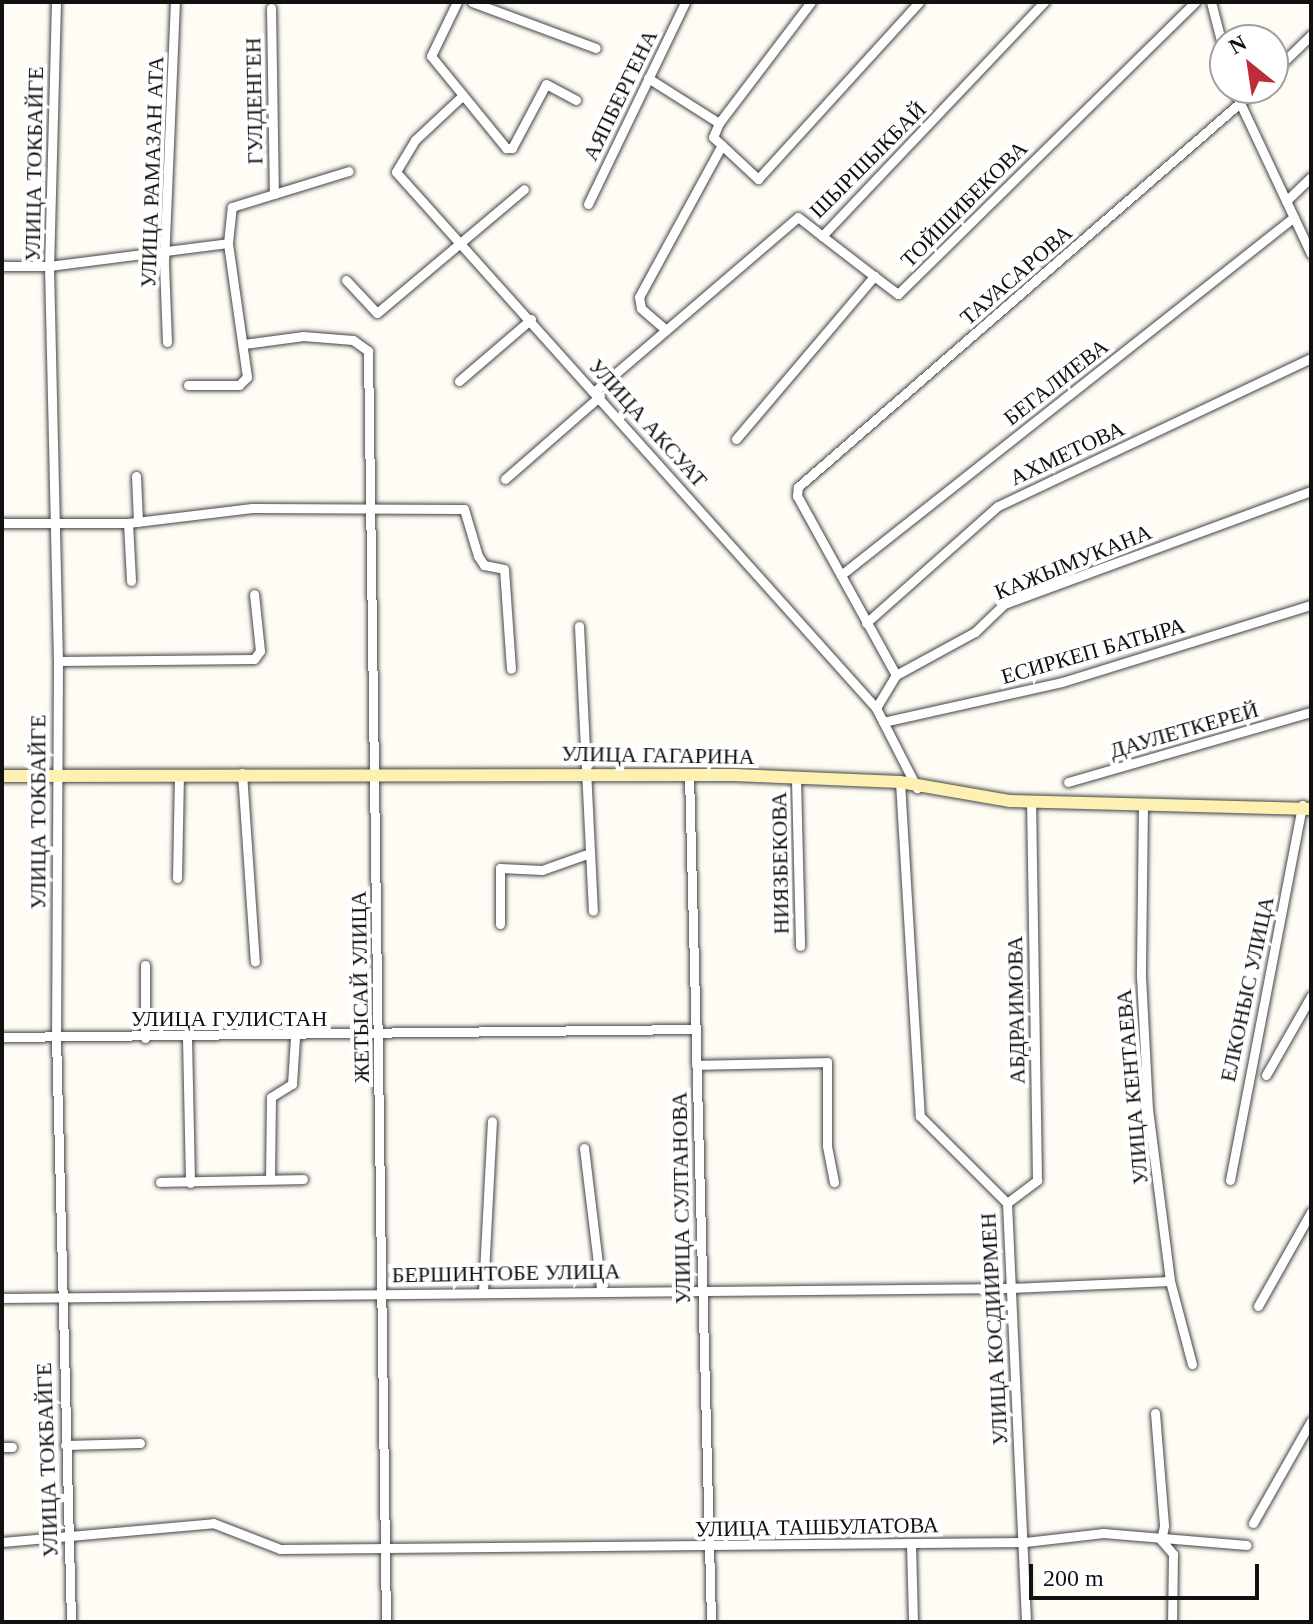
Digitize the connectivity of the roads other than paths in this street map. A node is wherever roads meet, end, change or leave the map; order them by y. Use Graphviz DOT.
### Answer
graph roads {
  1 [pos="56,2"];
  2 [pos="175,2"];
  3 [pos="457,2"];
  4 [pos="472,2"];
  5 [pos="685,2"];
  6 [pos="811,2"];
  7 [pos="919,2"];
  8 [pos="1044,2"];
  9 [pos="1195,2"];
  10 [pos="1211,2"];
  11 [pos="271,8"];
  12 [pos="1217,24"];
  13 [pos="1311,35"];
  14 [pos="596,48"];
  15 [pos="1289,56"];
  16 [pos="648,78"];
  17 [pos="461,97"];
  18 [pos="576,100"];
  19 [pos="1237,104"];
  20 [pos="1241,104"];
  21 [pos="1238,107"];
  22 [pos="719,123"];
  23 [pos="722,145"];
  24 [pos="349,171"];
  25 [pos="1311,177"];
  26 [pos="524,189"];
  27 [pos="274,194"];
  28 [pos="1286,201"];
  29 [pos="588,204"];
  30 [pos="1294,217"];
  31 [pos="822,236"];
  32 [pos="463,242"];
  33 [pos="228,243"];
  34 [pos="164,251"];
  35 [pos="1311,254"];
  36 [pos="2,266"];
  37 [pos="49,266"];
  38 [pos="874,276"];
  39 [pos="346,280"];
  40 [pos="531,319"];
  41 [pos="666,330"];
  42 [pos="167,342"];
  43 [pos="244,344"];
  44 [pos="1311,358"];
  45 [pos="459,381"];
  46 [pos="188,385"];
  47 [pos="597,393"];
  48 [pos="736,439"];
  49 [pos="136,476"];
  50 [pos="505,479"];
  51 [pos="1311,491"];
  52 [pos="367,508"];
  53 [pos="55,519"];
  54 [pos="2,523"];
  55 [pos="133,523"];
  56 [pos="841,575"];
  57 [pos="131,581"];
  58 [pos="254,594"];
  59 [pos="1311,605"];
  60 [pos="866,623"];
  61 [pos="579,626"];
  62 [pos="58,661"];
  63 [pos="511,669"];
  64 [pos="896,675"];
  65 [pos="876,708"];
  66 [pos="1311,712"];
  67 [pos="883,722"];
  68 [pos="583,772"];
  69 [pos="242,773"];
  70 [pos="56,774"];
  71 [pos="375,774"];
  72 [pos="689,774"];
  73 [pos="2,776"];
  74 [pos="179,776"];
  75 [pos="796,779"];
  76 [pos="900,782"];
  77 [pos="1068,782"];
  78 [pos="917,788"];
  79 [pos="1031,802"];
  80 [pos="1143,803"];
  81 [pos="1307,807"];
  82 [pos="587,854"];
  83 [pos="177,878"];
  84 [pos="593,911"];
  85 [pos="500,924"];
  86 [pos="800,946"];
  87 [pos="255,962"];
  88 [pos="145,965"];
  89 [pos="1311,996"];
  90 [pos="695,1029"];
  91 [pos="378,1035"];
  92 [pos="56,1036"];
  93 [pos="2,1037"];
  94 [pos="295,1037"];
  95 [pos="145,1038"];
  96 [pos="187,1038"];
  97 [pos="696,1065"];
  98 [pos="1266,1075"];
  99 [pos="492,1121"];
  100 [pos="584,1148"];
  101 [pos="270,1179"];
  102 [pos="303,1179"];
  103 [pos="1230,1180"];
  104 [pos="160,1182"];
  105 [pos="834,1182"];
  106 [pos="190,1183"];
  107 [pos="1007,1203"];
  108 [pos="1311,1212"];
  109 [pos="1170,1281"];
  110 [pos="701,1288"];
  111 [pos="1010,1288"];
  112 [pos="601,1289"];
  113 [pos="483,1292"];
  114 [pos="380,1293"];
  115 [pos="59,1295"];
  116 [pos="2,1298"];
  117 [pos="1258,1306"];
  118 [pos="1192,1364"];
  119 [pos="1155,1413"];
  120 [pos="1311,1421"];
  121 [pos="140,1443"];
  122 [pos="65,1445"];
  123 [pos="1253,1523"];
  124 [pos="67,1539"];
  125 [pos="1161,1540"];
  126 [pos="2,1542"];
  127 [pos="1025,1542"];
  128 [pos="911,1544"];
  129 [pos="1247,1545"];
  130 [pos="387,1547"];
  131 [pos="709,1547"];
  132 [pos="71,1622"];
  133 [pos="386,1622"];
  134 [pos="711,1622"];
  135 [pos="913,1622"];
  136 [pos="1026,1622"];
  137 [pos="1172,1622"];
  1 -- 37 [label="street, УЛИЦА ТОКБАЙГЕ"];
  2 -- 34 [label="street, УЛИЦА РАМАЗАН АТА"];
  3 -- 17 [label="street"];
  4 -- 14 [label="street"];
  5 -- 16 [label="street, АЯПБЕРГЕНА"];
  6 -- 22 [label="street"];
  7 -- 23 [label="street"];
  8 -- 31 [label="street, ШЫРШЫКБАЙ"];
  9 -- 38 [label="street, ТОЙШИБЕКОВА"];
  10 -- 12 [label="street"];
  11 -- 27 [label="street, ГУЛДЕНГЕН"];
  13 -- 15 [label="street"];
  16 -- 22 [label="street"];
  16 -- 29 [label="street, АЯПБЕРГЕНА"];
  17 -- 18 [label="street"];
  17 -- 32 [label="street, УЛИЦА АКСУАТ"];
  19 -- 21 [label="street"];
  20 -- 21 [label="street, ТАУАСАРОВА"];
  21 -- 28 [label="street"];
  21 -- 56 [label="street, ТАУАСАРОВА"];
  22 -- 23 [label="street"];
  23 -- 41 [label="street"];
  24 -- 27 [label="street"];
  25 -- 28 [label="street"];
  26 -- 32 [label="street"];
  27 -- 33 [label="street"];
  28 -- 30 [label="street"];
  30 -- 35 [label="street"];
  30 -- 56 [label="street, БЕГАЛИЕВА"];
  31 -- 38 [label="street"];
  31 -- 41 [label="street, ШЫРШЫКБАЙ"];
  32 -- 39 [label="street"];
  32 -- 40 [label="street, УЛИЦА АКСУАТ"];
  33 -- 34 [label="street"];
  33 -- 43 [label="street"];
  34 -- 37 [label="street"];
  34 -- 42 [label="street, УЛИЦА РАМАЗАН АТА"];
  36 -- 37 [label="street"];
  37 -- 53 [label="street, УЛИЦА ТОКБАЙГЕ"];
  38 -- 48 [label="street, ТОЙШИБЕКОВА"];
  40 -- 45 [label="street"];
  40 -- 47 [label="street, УЛИЦА АКСУАТ"];
  41 -- 47 [label="street, ШЫРШЫКБАЙ"];
  43 -- 46 [label="street"];
  43 -- 52 [label="street, ЖЕТЫСАЙ УЛИЦА"];
  44 -- 60 [label="street, АХМЕТОВА"];
  47 -- 50 [label="street, ШЫРШЫКБАЙ"];
  47 -- 65 [label="street, УЛИЦА АКСУАТ"];
  49 -- 55 [label="street"];
  51 -- 64 [label="street, КАЖЫМУКАНА"];
  52 -- 55 [label="street"];
  52 -- 63 [label="street"];
  52 -- 71 [label="street, ЖЕТЫСАЙ УЛИЦА"];
  53 -- 54 [label="street"];
  53 -- 55 [label="street"];
  53 -- 62 [label="street, УЛИЦА ТОКБАЙГЕ"];
  55 -- 57 [label="street"];
  56 -- 60 [label="street"];
  58 -- 62 [label="street"];
  59 -- 67 [label="street, ЕСИРКЕП БАТЫРА"];
  60 -- 64 [label="street"];
  61 -- 68 [label="street"];
  62 -- 70 [label="street, УЛИЦА ТОКБАЙГЕ"];
  64 -- 65 [label="street"];
  65 -- 67 [label="street, УЛИЦА АКСУАТ"];
  66 -- 77 [label="street, ДАУЛЕТКЕРЕЙ"];
  67 -- 78 [label="street, УЛИЦА АКСУАТ"];
  68 -- 71 [label="main road, УЛИЦА ГАГАРИНА"];
  68 -- 72 [label="main road, УЛИЦА ГАГАРИНА"];
  68 -- 82 [label="street"];
  69 -- 71 [label="main road, УЛИЦА ГАГАРИНА"];
  69 -- 74 [label="main road, УЛИЦА ГАГАРИНА"];
  69 -- 87 [label="street"];
  70 -- 73 [label="main road, УЛИЦА ГАГАРИНА"];
  70 -- 74 [label="main road, УЛИЦА ГАГАРИНА"];
  70 -- 92 [label="street, УЛИЦА ТОКБАЙГЕ"];
  71 -- 91 [label="street, ЖЕТЫСАЙ УЛИЦА"];
  72 -- 75 [label="main road, УЛИЦА ГАГАРИНА"];
  72 -- 90 [label="street, УЛИЦА СУЛТАНОВА"];
  74 -- 83 [label="street"];
  75 -- 76 [label="main road, УЛИЦА ГАГАРИНА"];
  75 -- 86 [label="street, НИЯЗБЕКОВА"];
  76 -- 78 [label="main road, УЛИЦА ГАГАРИНА"];
  76 -- 107 [label="street, УЛИЦА КОСДИИРМЕН"];
  78 -- 79 [label="main road, УЛИЦА ГАГАРИНА"];
  79 -- 80 [label="main road, УЛИЦА ГАГАРИНА"];
  79 -- 107 [label="street, АБДРАИМОВА"];
  80 -- 81 [label="main road, УЛИЦА ГАГАРИНА"];
  80 -- 109 [label="street, УЛИЦА КЕНТАЕВА"];
  81 -- 103 [label="street, ЕЛКОНЫС УЛИЦА"];
  82 -- 84 [label="street"];
  82 -- 85 [label="street"];
  88 -- 95 [label="street"];
  89 -- 98 [label="street"];
  90 -- 91 [label="street, УЛИЦА ГУЛИСТАН"];
  90 -- 97 [label="street, УЛИЦА СУЛТАНОВА"];
  91 -- 94 [label="street, УЛИЦА ГУЛИСТАН"];
  91 -- 114 [label="street, ЖЕТЫСАЙ УЛИЦА"];
  92 -- 93 [label="street, УЛИЦА ГУЛИСТАН"];
  92 -- 95 [label="street, УЛИЦА ГУЛИСТАН"];
  92 -- 115 [label="street, УЛИЦА ТОКБАЙГЕ"];
  94 -- 96 [label="street, УЛИЦА ГУЛИСТАН"];
  94 -- 101 [label="street"];
  95 -- 96 [label="street, УЛИЦА ГУЛИСТАН"];
  96 -- 106 [label="street"];
  97 -- 105 [label="street"];
  97 -- 110 [label="street, УЛИЦА СУЛТАНОВА"];
  99 -- 113 [label="street"];
  100 -- 112 [label="street"];
  101 -- 102 [label="street"];
  101 -- 106 [label="street"];
  104 -- 106 [label="street"];
  107 -- 111 [label="street, УЛИЦА КОСДИИРМЕН"];
  108 -- 117 [label="street"];
  109 -- 111 [label="street, БЕРШИНТОБЕ УЛИЦА"];
  109 -- 118 [label="street, УЛИЦА КЕНТАЕВА"];
  110 -- 111 [label="street, БЕРШИНТОБЕ УЛИЦА"];
  110 -- 112 [label="street, БЕРШИНТОБЕ УЛИЦА"];
  110 -- 131 [label="street, УЛИЦА СУЛТАНОВА"];
  111 -- 127 [label="street, УЛИЦА КОСДИИРМЕН"];
  112 -- 113 [label="street, БЕРШИНТОБЕ УЛИЦА"];
  113 -- 114 [label="street, БЕРШИНТОБЕ УЛИЦА"];
  114 -- 115 [label="street, БЕРШИНТОБЕ УЛИЦА"];
  114 -- 130 [label="street, ЖЕТЫСАЙ УЛИЦА"];
  115 -- 116 [label="street, БЕРШИНТОБЕ УЛИЦА"];
  115 -- 122 [label="street, УЛИЦА ТОКБАЙГЕ"];
  119 -- 125 [label="street"];
  120 -- 123 [label="street"];
  121 -- 122 [label="street"];
  122 -- 124 [label="street, УЛИЦА ТОКБАЙГЕ"];
  124 -- 126 [label="street, УЛИЦА ТАШБУЛАТОВА"];
  124 -- 130 [label="street, УЛИЦА ТАШБУЛАТОВА"];
  124 -- 132 [label="street, УЛИЦА ТОКБАЙГЕ"];
  125 -- 127 [label="street, УЛИЦА ТАШБУЛАТОВА"];
  125 -- 129 [label="street, УЛИЦА ТАШБУЛАТОВА"];
  125 -- 137 [label="street"];
  127 -- 128 [label="street, УЛИЦА ТАШБУЛАТОВА"];
  127 -- 136 [label="street, УЛИЦА КОСДИИРМЕН"];
  128 -- 131 [label="street, УЛИЦА ТАШБУЛАТОВА"];
  128 -- 135 [label="street"];
  130 -- 131 [label="street, УЛИЦА ТАШБУЛАТОВА"];
  130 -- 133 [label="street, ЖЕТЫСАЙ УЛИЦА"];
  131 -- 134 [label="street, УЛИЦА СУЛТАНОВА"];
}
